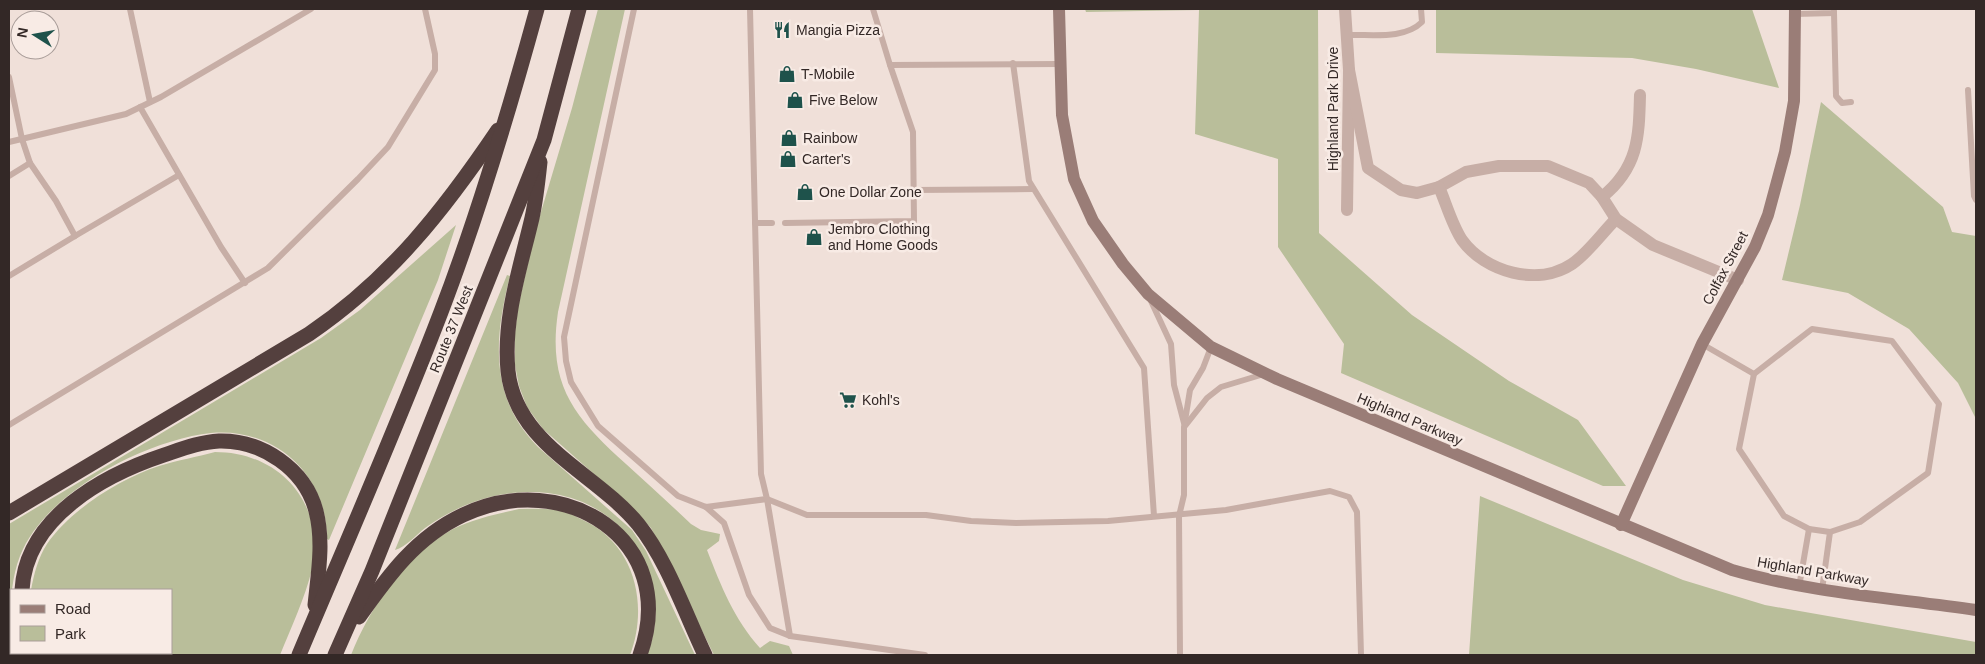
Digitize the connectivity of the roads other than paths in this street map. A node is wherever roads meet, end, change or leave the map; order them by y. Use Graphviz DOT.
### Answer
graph roads {
  1 [pos="130,9"];
  2 [pos="311,9"];
  3 [pos="425,9"];
  4 [pos="578,9"];
  5 [pos="634,9"];
  6 [pos="750,9"];
  7 [pos="873,9"];
  8 [pos="1059,9"];
  9 [pos="1345,9"];
  10 [pos="1422,9"];
  11 [pos="534,11"];
  12 [pos="1795,11"];
  13 [pos="1834,11"];
  14 [pos="1347,35"];
  15 [pos="1013,63"];
  16 [pos="1059,64"];
  17 [pos="890,65"];
  18 [pos="1349,70"];
  19 [pos="9,77"];
  20 [pos="1968,90"];
  21 [pos="1640,95"];
  22 [pos="150,102"];
  23 [pos="1851,102"];
  24 [pos="140,107"];
  25 [pos="508,116"];
  26 [pos="22,138"];
  27 [pos="544,140"];
  28 [pos="9,142"];
  29 [pos="30,163"];
  30 [pos="9,176"];
  31 [pos="179,176"];
  32 [pos="1439,187"];
  33 [pos="1033,189"];
  34 [pos="914,190"];
  35 [pos="1602,197"];
  36 [pos="1976,200"];
  37 [pos="1347,210"];
  38 [pos="1616,220"];
  39 [pos="755,223"];
  40 [pos="772,223"];
  41 [pos="785,223"];
  42 [pos="75,236"];
  43 [pos="9,276"];
  44 [pos="1738,280"];
  45 [pos="245,283"];
  46 [pos="1148,294"];
  47 [pos="1702,344"];
  48 [pos="1211,347"];
  49 [pos="1266,374"];
  50 [pos="1754,374"];
  51 [pos="9,425"];
  52 [pos="1184,426"];
  53 [pos="767,499"];
  54 [pos="706,507"];
  55 [pos="9,513"];
  56 [pos="1154,516"];
  57 [pos="1179,516"];
  58 [pos="1621,525"];
  59 [pos="1808,529"];
  60 [pos="1830,532"];
  61 [pos="1799,587"];
  62 [pos="22,589"];
  63 [pos="1822,591"];
  64 [pos="1976,610"];
  65 [pos="312,624"];
  66 [pos="790,636"];
  67 [pos="337,651"];
  68 [pos="299,655"];
  69 [pos="640,655"];
  70 [pos="705,655"];
  71 [pos="925,655"];
  72 [pos="1180,655"];
  73 [pos="1361,655"];
  1 -- 22 [label="lane"];
  2 -- 22 [label="lane"];
  3 -- 45 [label="lane"];
  4 -- 27 [label="highway, Route 37 West"];
  5 -- 54 [label="lane"];
  6 -- 39 [label="lane"];
  7 -- 17 [label="lane"];
  8 -- 16 [label="street, Highland Parkway"];
  9 -- 14 [label="street, Highland Park Drive"];
  10 -- 14 [label="lane"];
  11 -- 25 [label="highway, Route 37 West"];
  12 -- 13 [label="lane"];
  12 -- 44 [label="street, Colfax Street"];
  13 -- 23 [label="lane"];
  14 -- 18 [label="street, Highland Park Drive"];
  15 -- 16 [label="lane"];
  15 -- 17 [label="lane"];
  15 -- 33 [label="lane"];
  16 -- 46 [label="street, Highland Parkway"];
  17 -- 34 [label="lane"];
  18 -- 32 [label="street"];
  18 -- 37 [label="street, Highland Park Drive"];
  19 -- 26 [label="lane"];
  20 -- 36 [label="lane"];
  21 -- 35 [label="street"];
  22 -- 24 [label="lane"];
  24 -- 26 [label="lane"];
  24 -- 31 [label="lane"];
  25 -- 55 [label="highway"];
  25 -- 65 [label="highway, Route 37 West"];
  26 -- 28 [label="lane"];
  26 -- 29 [label="lane"];
  27 -- 67 [label="highway, Route 37 West"];
  27 -- 70 [label="highway"];
  29 -- 30 [label="lane"];
  29 -- 42 [label="lane"];
  31 -- 42 [label="lane"];
  31 -- 45 [label="lane"];
  32 -- 35 [label="street"];
  32 -- 38 [label="street"];
  33 -- 34 [label="lane"];
  33 -- 56 [label="lane"];
  34 -- 41 [label="lane"];
  35 -- 38 [label="street"];
  38 -- 44 [label="street"];
  39 -- 40 [label="lane"];
  39 -- 53 [label="lane"];
  42 -- 43 [label="lane"];
  44 -- 47 [label="street, Colfax Street"];
  45 -- 51 [label="lane"];
  46 -- 48 [label="street, Highland Parkway"];
  46 -- 52 [label="lane"];
  47 -- 50 [label="lane"];
  47 -- 58 [label="street, Colfax Street"];
  48 -- 49 [label="street, Highland Parkway"];
  48 -- 52 [label="lane"];
  49 -- 52 [label="lane"];
  49 -- 58 [label="street, Highland Parkway"];
  50 -- 59 [label="lane"];
  50 -- 60 [label="lane"];
  52 -- 57 [label="lane"];
  53 -- 54 [label="lane"];
  53 -- 56 [label="lane"];
  53 -- 66 [label="lane"];
  54 -- 66 [label="lane"];
  56 -- 57 [label="lane"];
  57 -- 72 [label="lane"];
  57 -- 73 [label="lane"];
  58 -- 61 [label="street, Highland Parkway"];
  59 -- 60 [label="lane"];
  59 -- 61 [label="lane"];
  60 -- 63 [label="lane"];
  61 -- 63 [label="street, Highland Parkway"];
  62 -- 65 [label="highway"];
  63 -- 64 [label="street, Highland Parkway"];
  65 -- 68 [label="highway, Route 37 West"];
  66 -- 71 [label="lane"];
  67 -- 69 [label="highway"];
}
